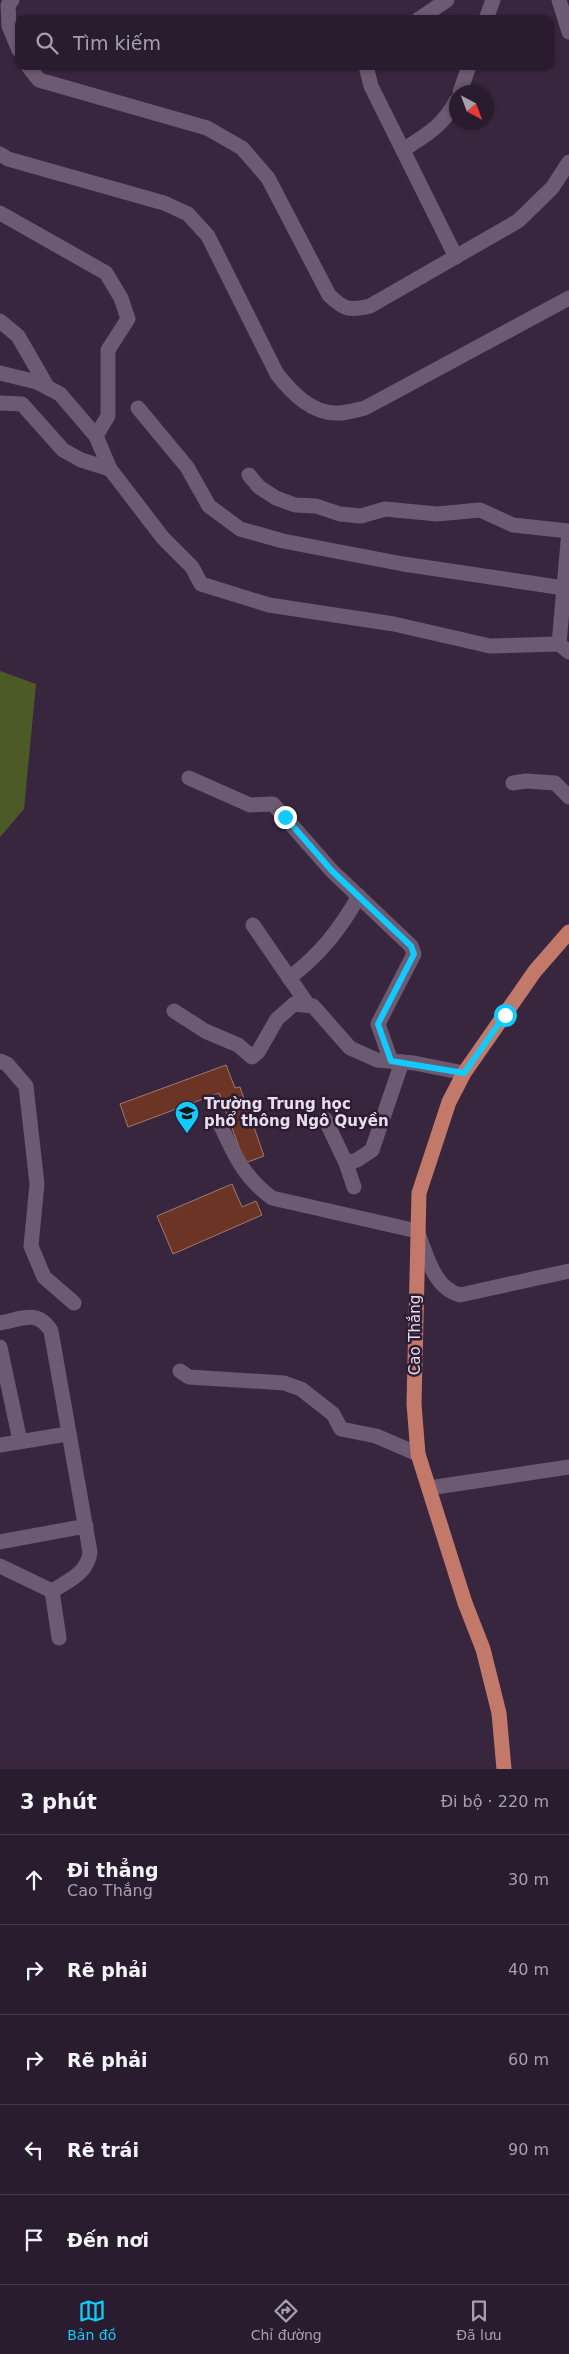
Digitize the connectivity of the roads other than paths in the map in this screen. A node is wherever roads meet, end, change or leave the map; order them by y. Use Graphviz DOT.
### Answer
graph roads {
  1 [pos="12,0"];
  2 [pos="448,0"];
  3 [pos="493,0"];
  4 [pos="559,0"];
  5 [pos="425,15"];
  6 [pos="487,15"];
  7 [pos="569,32"];
  8 [pos="15,41"];
  9 [pos="31,70"];
  10 [pos="367,70"];
  11 [pos="468,70"];
  12 [pos="462,85"];
  13 [pos="449,114"];
  14 [pos="403,150"];
  15 [pos="0,154"];
  16 [pos="569,162"];
  17 [pos="0,213"];
  18 [pos="456,257"];
  19 [pos="569,298"];
  20 [pos="0,321"];
  21 [pos="0,373"];
  22 [pos="48,388"];
  23 [pos="0,403"];
  24 [pos="138,408"];
  25 [pos="96,436"];
  26 [pos="110,469"];
  27 [pos="249,474"];
  28 [pos="569,531"];
  29 [pos="568,552"];
  30 [pos="564,588"];
  31 [pos="564,648"];
  32 [pos="188,778"];
  33 [pos="513,783"];
  34 [pos="569,797"];
  35 [pos="359,896"];
  36 [pos="253,925"];
  37 [pos="569,932"];
  38 [pos="289,978"];
  39 [pos="308,1004"];
  40 [pos="174,1010"];
  41 [pos="0,1061"];
  42 [pos="397,1062"];
  43 [pos="464,1073"];
  44 [pos="325,1119"];
  45 [pos="220,1124"];
  46 [pos="346,1163"];
  47 [pos="354,1187"];
  48 [pos="417,1231"];
  49 [pos="569,1271"];
  50 [pos="74,1302"];
  51 [pos="0,1323"];
  52 [pos="0,1347"];
  53 [pos="180,1371"];
  54 [pos="68,1434"];
  55 [pos="20,1441"];
  56 [pos="0,1445"];
  57 [pos="418,1454"];
  58 [pos="569,1467"];
  59 [pos="429,1488"];
  60 [pos="86,1526"];
  61 [pos="0,1542"];
  62 [pos="0,1566"];
  63 [pos="52,1591"];
  64 [pos="60,1638"];
  65 [pos="504,1769"];
  1 -- 8 [label="street"];
  2 -- 5 [label="street"];
  3 -- 6 [label="street"];
  4 -- 7 [label="street"];
  9 -- 18 [label="street"];
  10 -- 14 [label="street"];
  11 -- 12 [label="street"];
  13 -- 14 [label="street"];
  14 -- 18 [label="street"];
  15 -- 19 [label="street"];
  16 -- 18 [label="street"];
  17 -- 25 [label="street"];
  20 -- 22 [label="street"];
  21 -- 22 [label="street"];
  22 -- 25 [label="street"];
  23 -- 26 [label="street"];
  24 -- 30 [label="street"];
  25 -- 26 [label="street"];
  26 -- 31 [label="street"];
  27 -- 28 [label="street"];
  28 -- 29 [label="street"];
  29 -- 30 [label="street"];
  30 -- 31 [label="street"];
  32 -- 35 [label="street"];
  33 -- 34 [label="street"];
  35 -- 38 [label="street"];
  35 -- 42 [label="street"];
  36 -- 38 [label="street"];
  37 -- 43 [label="main road, Cao Thắng"];
  38 -- 39 [label="street"];
  39 -- 40 [label="street"];
  39 -- 42 [label="street"];
  41 -- 50 [label="street"];
  42 -- 43 [label="street"];
  42 -- 46 [label="street"];
  43 -- 48 [label="main road, Cao Thắng"];
  44 -- 46 [label="street"];
  45 -- 48 [label="street"];
  46 -- 47 [label="street"];
  48 -- 49 [label="street"];
  48 -- 57 [label="main road, Cao Thắng"];
  51 -- 54 [label="street"];
  52 -- 55 [label="street"];
  53 -- 57 [label="street"];
  54 -- 55 [label="street"];
  54 -- 60 [label="street"];
  55 -- 56 [label="street"];
  57 -- 59 [label="main road, Cao Thắng"];
  58 -- 59 [label="street"];
  59 -- 65 [label="main road, Cao Thắng"];
  60 -- 61 [label="street"];
  60 -- 63 [label="street"];
  62 -- 63 [label="street"];
  63 -- 64 [label="street"];
}
